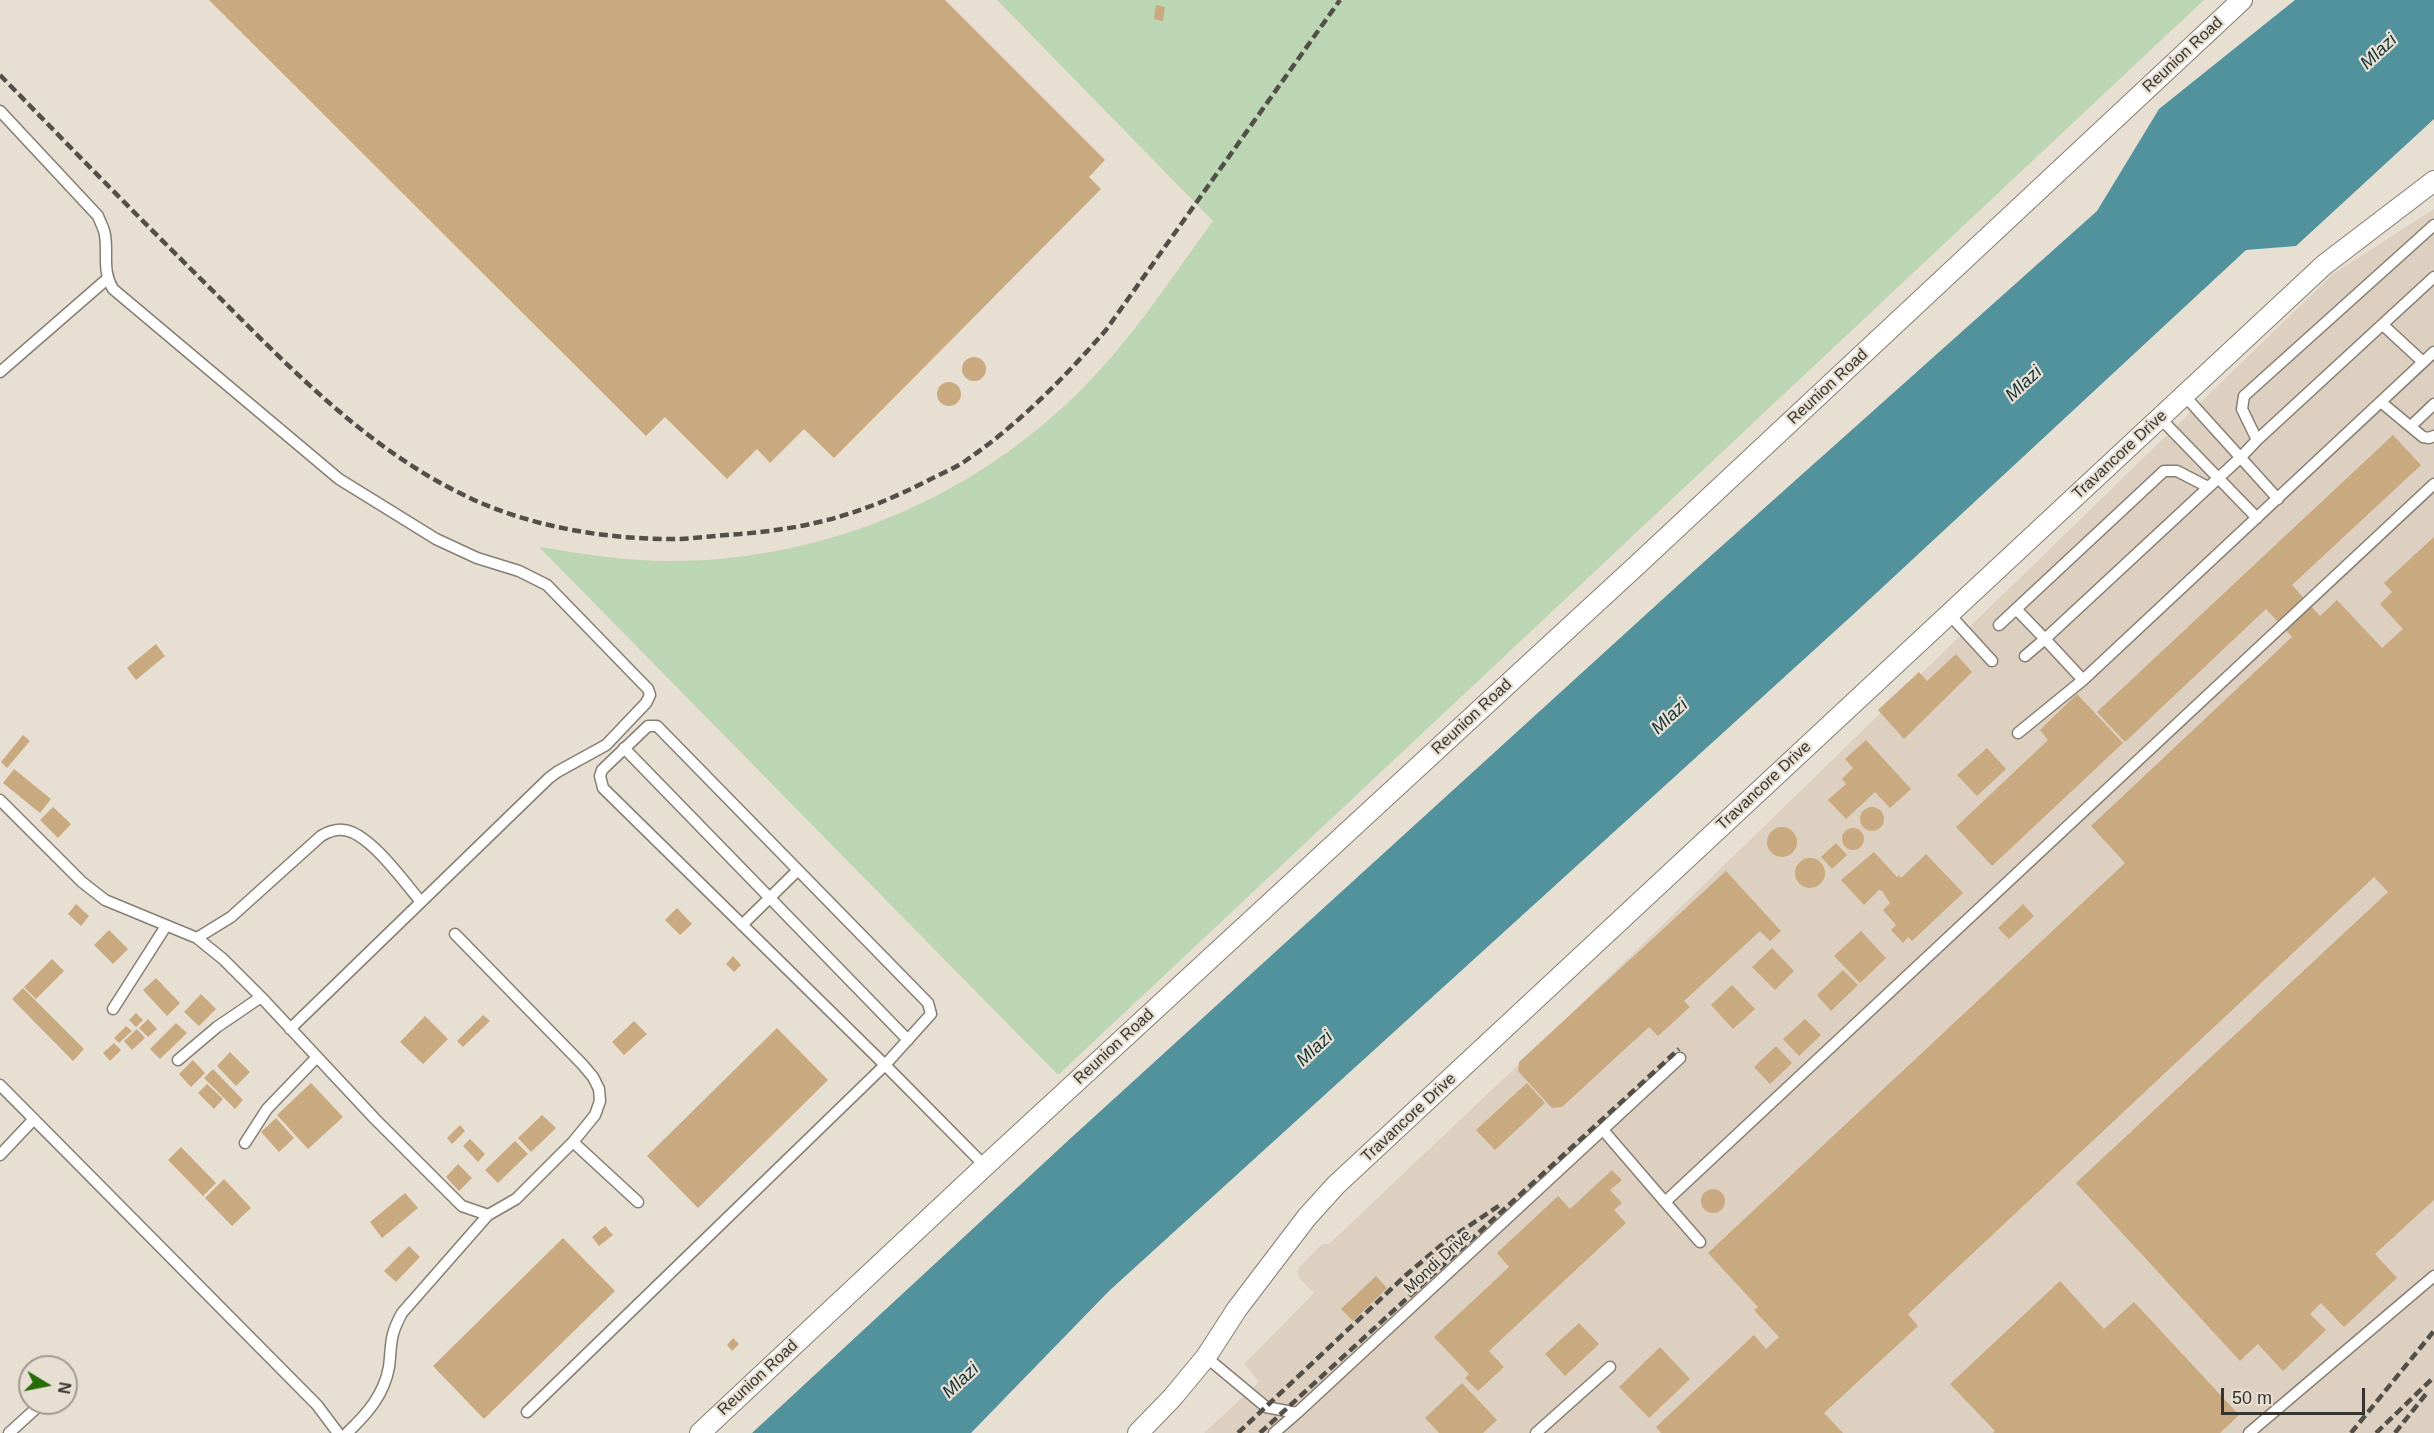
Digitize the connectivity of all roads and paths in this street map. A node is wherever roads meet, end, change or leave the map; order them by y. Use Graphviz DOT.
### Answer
graph roads {
  1 [pos="2242,0"];
  2 [pos="0,111"];
  3 [pos="2434,181"];
  4 [pos="2434,225"];
  5 [pos="2434,277"];
  6 [pos="107,279"];
  7 [pos="2383,325"];
  8 [pos="2434,352"];
  9 [pos="2423,362"];
  10 [pos="0,372"];
  11 [pos="2184,395"];
  12 [pos="2382,403"];
  13 [pos="2434,404"];
  14 [pos="2160,418"];
  15 [pos="2410,426"];
  16 [pos="2434,436"];
  17 [pos="2257,440"];
  18 [pos="2240,458"];
  19 [pos="2219,477"];
  20 [pos="2434,484"];
  21 [pos="2208,487"];
  22 [pos="2278,499"];
  23 [pos="2257,518"];
  24 [pos="2016,609"];
  25 [pos="1949,614"];
  26 [pos="1999,625"];
  27 [pos="2045,639"];
  28 [pos="2025,656"];
  29 [pos="1992,661"];
  30 [pos="2083,680"];
  31 [pos="2018,733"];
  32 [pos="624,748"];
  33 [pos="0,800"];
  34 [pos="797,871"];
  35 [pos="769,899"];
  36 [pos="421,902"];
  37 [pos="742,925"];
  38 [pos="166,926"];
  39 [pos="455,934"];
  40 [pos="197,938"];
  41 [pos="261,997"];
  42 [pos="113,1009"];
  43 [pos="290,1029"];
  44 [pos="908,1040"];
  45 [pos="317,1057"];
  46 [pos="1680,1058"];
  47 [pos="178,1060"];
  48 [pos="885,1065"];
  49 [pos="0,1085"];
  50 [pos="34,1119"];
  51 [pos="1603,1130"];
  52 [pos="573,1142"];
  53 [pos="245,1143"];
  54 [pos="0,1155"];
  55 [pos="985,1166"];
  56 [pos="638,1202"];
  57 [pos="1665,1202"];
  58 [pos="488,1215"];
  59 [pos="1700,1242"];
  60 [pos="2434,1276"];
  61 [pos="1206,1357"];
  62 [pos="1610,1367"];
  63 [pos="527,1412"];
  64 [pos="1297,1413"];
  65 [pos="29,1415"];
  66 [pos="9,1433"];
  67 [pos="338,1433"];
  68 [pos="347,1433"];
  69 [pos="700,1433"];
  70 [pos="1138,1433"];
  71 [pos="1274,1433"];
  72 [pos="1536,1433"];
  73 [pos="2249,1433"];
  1 -- 55 [label="street, Reunion Road"];
  2 -- 6 [label="lane"];
  3 -- 11 [label="street, Travancore Drive"];
  4 -- 17 [label="lane"];
  5 -- 7 [label="lane"];
  6 -- 10 [label="lane"];
  6 -- 36 [label="lane"];
  7 -- 9 [label="lane"];
  7 -- 17 [label="lane"];
  8 -- 9 [label="lane"];
  9 -- 12 [label="lane"];
  11 -- 14 [label="street, Travancore Drive"];
  11 -- 18 [label="lane"];
  12 -- 15 [label="lane"];
  12 -- 22 [label="lane"];
  13 -- 15 [label="lane"];
  14 -- 19 [label="lane"];
  14 -- 25 [label="street, Travancore Drive"];
  15 -- 16 [label="lane"];
  17 -- 18 [label="lane"];
  18 -- 19 [label="lane"];
  18 -- 22 [label="lane"];
  19 -- 21 [label="lane"];
  19 -- 23 [label="lane"];
  20 -- 57 [label="lane"];
  21 -- 24 [label="lane"];
  21 -- 27 [label="lane"];
  22 -- 23 [label="lane"];
  23 -- 30 [label="lane"];
  24 -- 26 [label="lane"];
  24 -- 27 [label="lane"];
  25 -- 29 [label="lane"];
  25 -- 61 [label="street, Travancore Drive"];
  27 -- 28 [label="lane"];
  27 -- 30 [label="lane"];
  30 -- 31 [label="lane"];
  32 -- 34 [label="lane"];
  32 -- 35 [label="lane"];
  32 -- 37 [label="lane"];
  33 -- 38 [label="lane"];
  34 -- 35 [label="lane"];
  34 -- 44 [label="lane"];
  35 -- 37 [label="lane"];
  35 -- 44 [label="lane"];
  36 -- 40 [label="lane"];
  36 -- 43 [label="lane"];
  37 -- 48 [label="lane"];
  38 -- 40 [label="lane"];
  38 -- 42 [label="lane"];
  39 -- 52 [label="lane"];
  40 -- 41 [label="lane"];
  41 -- 43 [label="lane"];
  41 -- 47 [label="lane"];
  43 -- 45 [label="lane"];
  44 -- 48 [label="lane"];
  45 -- 53 [label="lane"];
  45 -- 58 [label="lane"];
  46 -- 51 [label="lane, Mondi Drive"];
  48 -- 55 [label="lane"];
  48 -- 63 [label="lane"];
  49 -- 50 [label="lane"];
  50 -- 54 [label="lane"];
  50 -- 67 [label="lane"];
  51 -- 57 [label="lane"];
  51 -- 64 [label="lane, Mondi Drive"];
  52 -- 56 [label="lane"];
  52 -- 58 [label="lane"];
  55 -- 69 [label="street, Reunion Road"];
  57 -- 59 [label="lane"];
  58 -- 68 [label="lane"];
  60 -- 73 [label="lane"];
  61 -- 64 [label="lane"];
  61 -- 70 [label="street, Travancore Drive"];
  62 -- 72 [label="lane"];
  64 -- 71 [label="lane, Mondi Drive"];
  65 -- 66 [label="lane"];
}
